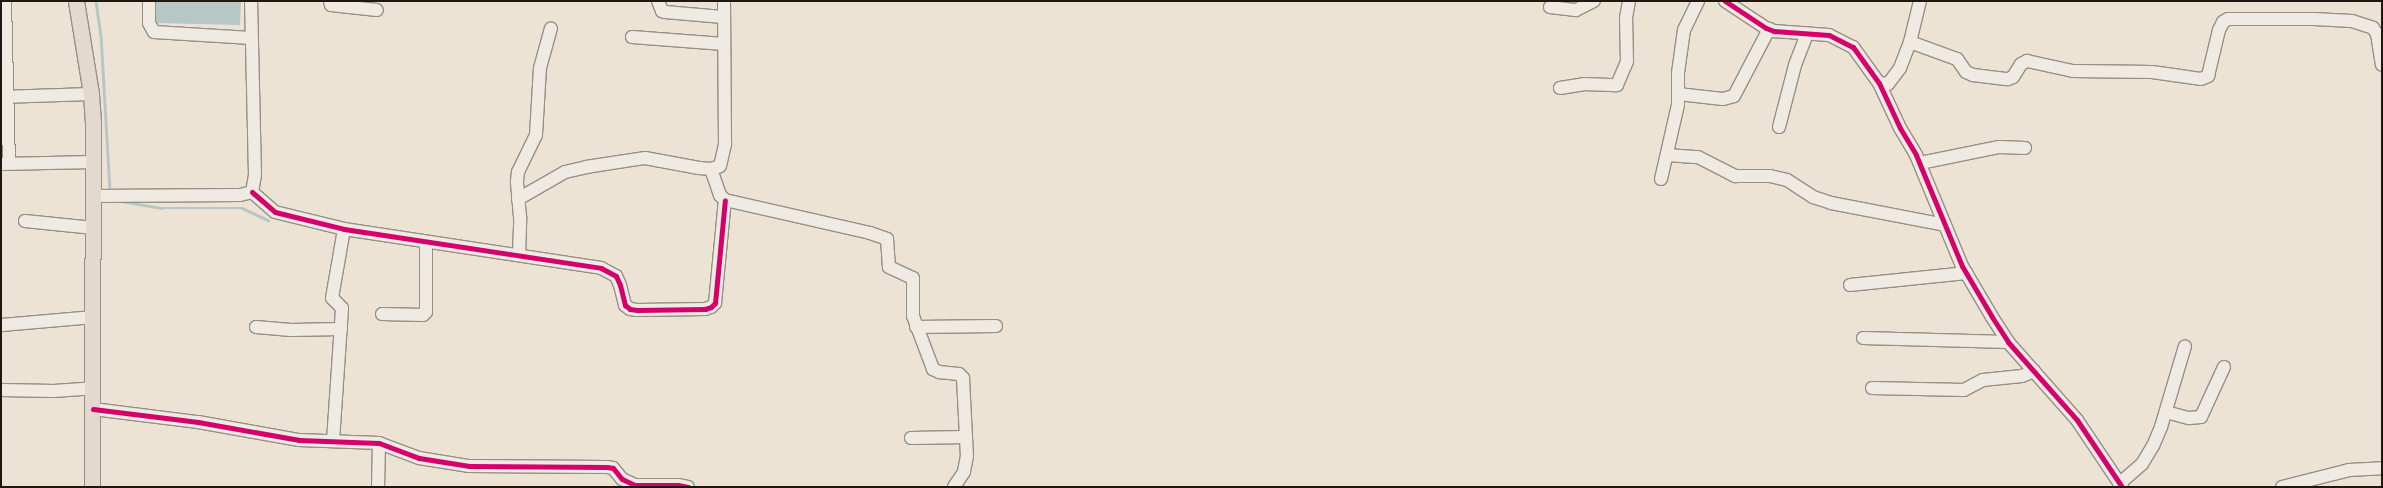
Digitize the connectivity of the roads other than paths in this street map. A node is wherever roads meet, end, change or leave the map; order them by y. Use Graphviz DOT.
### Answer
graph roads {
  1 [pos="5,1"];
  2 [pos="76,1"];
  3 [pos="148,1"];
  4 [pos="251,1"];
  5 [pos="330,1"];
  6 [pos="658,1"];
  7 [pos="724,1"];
  8 [pos="1594,1"];
  9 [pos="1629,1"];
  10 [pos="1698,1"];
  11 [pos="1725,1"];
  12 [pos="1920,1"];
  13 [pos="1550,7"];
  14 [pos="377,10"];
  15 [pos="723,17"];
  16 [pos="551,28"];
  17 [pos="1769,29"];
  18 [pos="1807,33"];
  19 [pos="632,37"];
  20 [pos="251,38"];
  21 [pos="1910,42"];
  22 [pos="724,44"];
  23 [pos="2382,65"];
  24 [pos="1879,83"];
  25 [pos="1560,88"];
  26 [pos="91,94"];
  27 [pos="1678,94"];
  28 [pos="4,97"];
  29 [pos="1779,127"];
  30 [pos="2025,148"];
  31 [pos="1667,155"];
  32 [pos="93,162"];
  33 [pos="1920,163"];
  34 [pos="5,164"];
  35 [pos="711,169"];
  36 [pos="1661,179"];
  37 [pos="252,192"];
  38 [pos="103,196"];
  39 [pos="522,196"];
  40 [pos="725,200"];
  41 [pos="25,221"];
  42 [pos="1945,226"];
  43 [pos="94,228"];
  44 [pos="344,229"];
  45 [pos="426,242"];
  46 [pos="519,255"];
  47 [pos="1966,273"];
  48 [pos="1850,284"];
  49 [pos="382,314"];
  50 [pos="94,317"];
  51 [pos="2,325"];
  52 [pos="996,326"];
  53 [pos="256,327"];
  54 [pos="916,327"];
  55 [pos="341,329"];
  56 [pos="1863,338"];
  57 [pos="2008,342"];
  58 [pos="2185,346"];
  59 [pos="2224,367"];
  60 [pos="2034,371"];
  61 [pos="93,388"];
  62 [pos="1872,388"];
  63 [pos="1,390"];
  64 [pos="93,409"];
  65 [pos="2166,412"];
  66 [pos="966,437"];
  67 [pos="911,438"];
  68 [pos="333,441"];
  69 [pos="379,443"];
  70 [pos="2382,468"];
  71 [pos="2121,486"];
  72 [pos="92,487"];
  73 [pos="378,487"];
  74 [pos="688,487"];
  75 [pos="954,487"];
  76 [pos="2282,487"];
  1 -- 28 [label="street"];
  2 -- 26 [label="main road"];
  3 -- 20 [label="street"];
  4 -- 20 [label="street"];
  5 -- 14 [label="street"];
  6 -- 15 [label="street"];
  7 -- 15 [label="street"];
  8 -- 13 [label="street"];
  9 -- 25 [label="street"];
  10 -- 27 [label="street"];
  11 -- 17 [label="street"];
  12 -- 21 [label="street"];
  15 -- 22 [label="street"];
  16 -- 39 [label="street"];
  17 -- 18 [label="street"];
  17 -- 27 [label="street"];
  18 -- 24 [label="street"];
  18 -- 29 [label="street"];
  19 -- 22 [label="street"];
  20 -- 37 [label="street"];
  21 -- 23 [label="street"];
  21 -- 24 [label="street"];
  22 -- 35 [label="street"];
  24 -- 33 [label="street"];
  26 -- 28 [label="street"];
  26 -- 32 [label="main road"];
  27 -- 31 [label="street"];
  28 -- 34 [label="street"];
  30 -- 33 [label="street"];
  31 -- 36 [label="street"];
  31 -- 42 [label="street"];
  32 -- 34 [label="street"];
  32 -- 38 [label="main road"];
  33 -- 42 [label="street"];
  35 -- 39 [label="street"];
  35 -- 40 [label="street"];
  37 -- 38 [label="street"];
  37 -- 44 [label="street"];
  38 -- 43 [label="main road"];
  39 -- 46 [label="street"];
  40 -- 46 [label="street"];
  40 -- 54 [label="street"];
  41 -- 43 [label="street"];
  42 -- 47 [label="street"];
  43 -- 50 [label="main road"];
  44 -- 45 [label="street"];
  44 -- 55 [label="street"];
  45 -- 46 [label="street"];
  45 -- 49 [label="street"];
  47 -- 48 [label="street"];
  47 -- 57 [label="street"];
  50 -- 51 [label="street"];
  50 -- 61 [label="main road"];
  52 -- 54 [label="street"];
  53 -- 55 [label="street"];
  54 -- 66 [label="street"];
  55 -- 68 [label="street"];
  56 -- 57 [label="street"];
  57 -- 60 [label="street"];
  58 -- 65 [label="street"];
  59 -- 65 [label="street"];
  60 -- 62 [label="street"];
  60 -- 71 [label="street"];
  61 -- 63 [label="street"];
  61 -- 64 [label="main road"];
  64 -- 68 [label="street"];
  64 -- 72 [label="main road"];
  65 -- 71 [label="street"];
  66 -- 67 [label="street"];
  66 -- 75 [label="street"];
  68 -- 69 [label="street"];
  69 -- 73 [label="street"];
  69 -- 74 [label="street"];
  70 -- 76 [label="street"];
}
